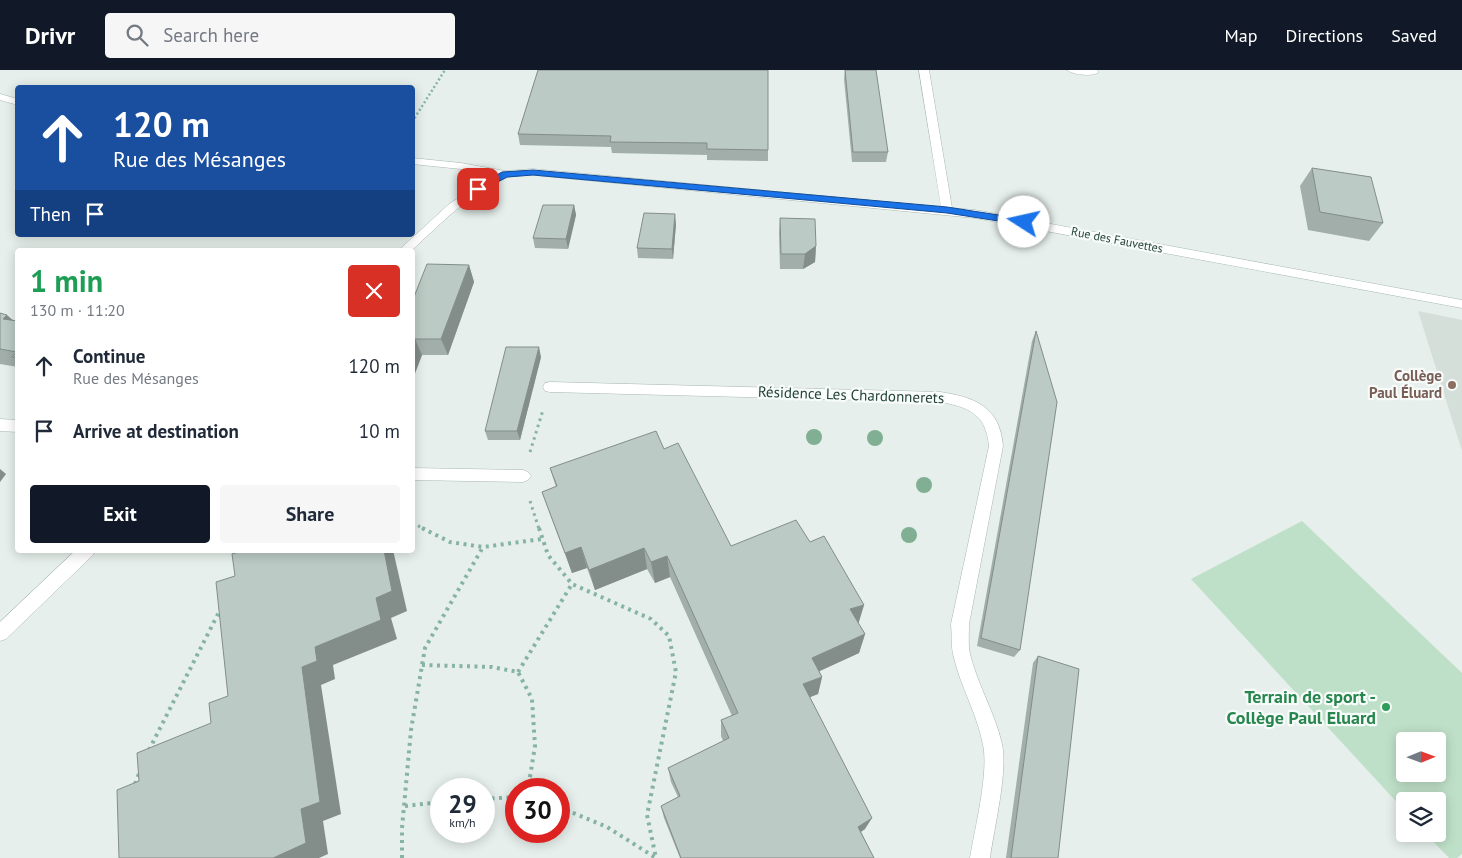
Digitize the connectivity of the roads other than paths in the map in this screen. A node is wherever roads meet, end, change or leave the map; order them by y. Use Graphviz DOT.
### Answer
graph roads {
  1 [pos="924,70"];
  2 [pos="1072,70"];
  3 [pos="1094,72"];
  4 [pos="0,97"];
  5 [pos="15,101"];
  6 [pos="415,161"];
  7 [pos="505,174"];
  8 [pos="947,210"];
  9 [pos="407,248"];
  10 [pos="1462,304"];
  11 [pos="550,387"];
  12 [pos="0,425"];
  13 [pos="15,426"];
  14 [pos="415,474"];
  15 [pos="523,476"];
  16 [pos="84,553"];
  17 [pos="0,633"];
  18 [pos="980,858"];
  1 -- 8 [label="street"];
  2 -- 3 [label="street"];
  4 -- 5 [label="street"];
  6 -- 7 [label="street, Rue des Fauvettes"];
  7 -- 8 [label="street, Rue des Fauvettes"];
  7 -- 9 [label="street"];
  8 -- 10 [label="street, Rue des Fauvettes"];
  11 -- 18 [label="street, Résidence Les Chardonnerets"];
  12 -- 13 [label="street"];
  14 -- 15 [label="street"];
  16 -- 17 [label="street"];
}
